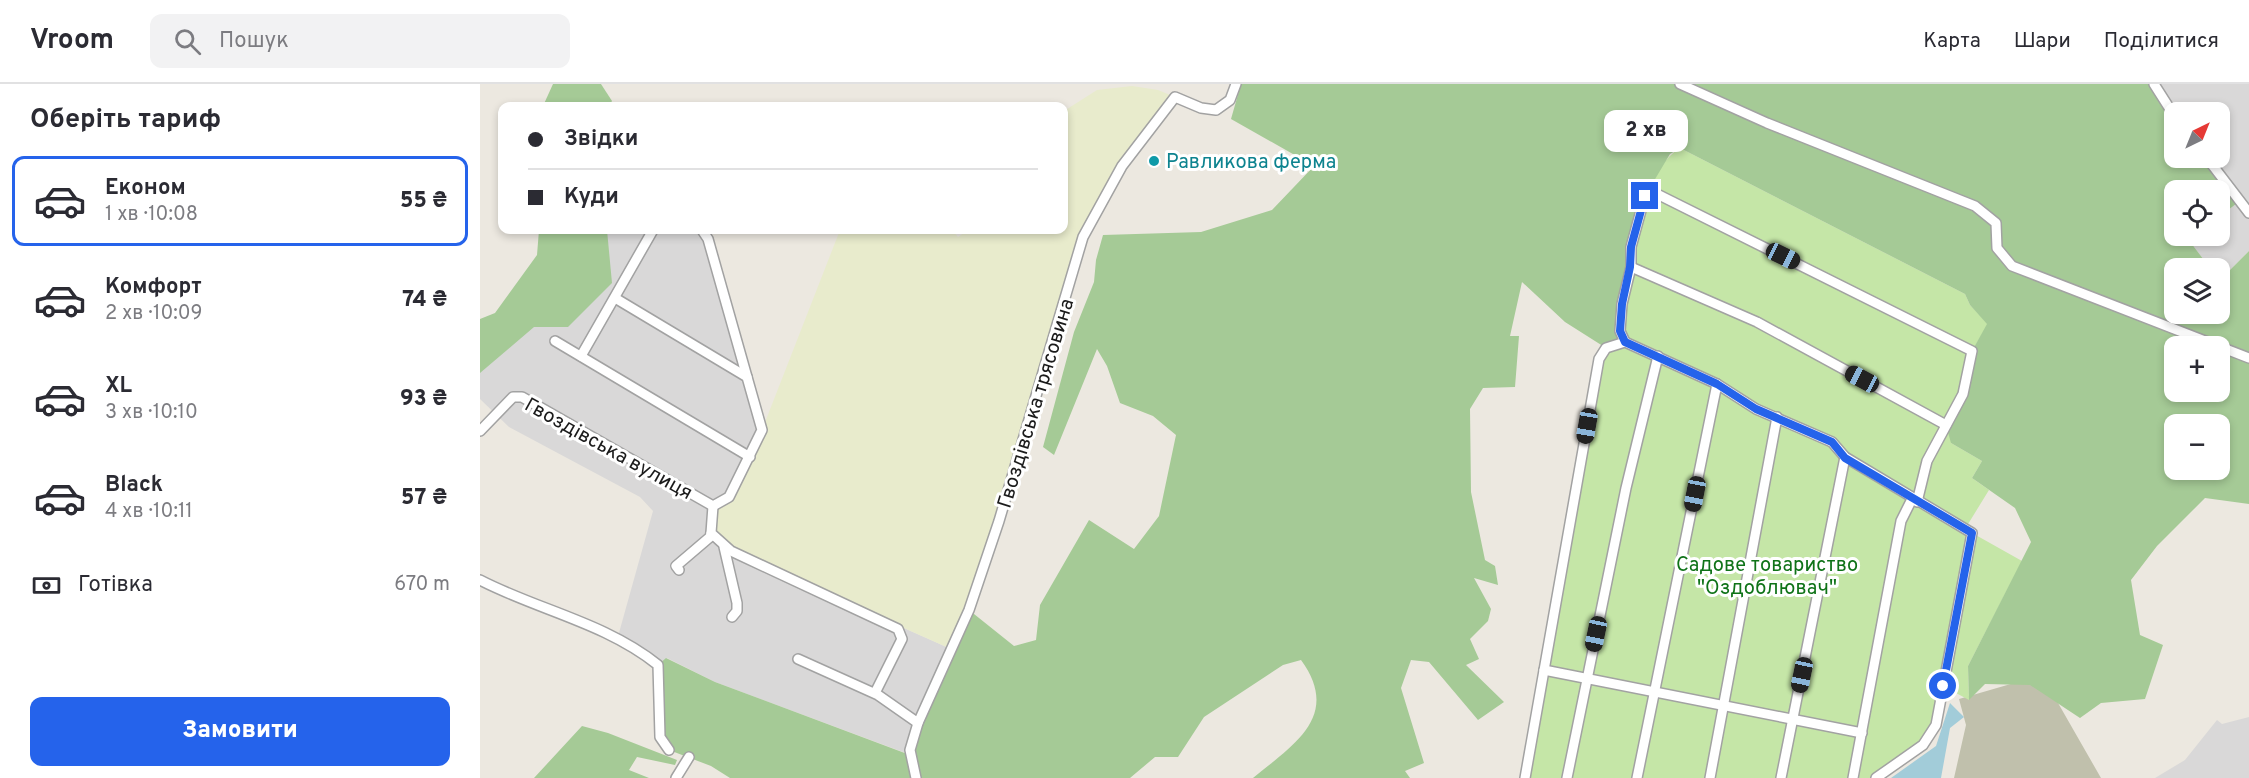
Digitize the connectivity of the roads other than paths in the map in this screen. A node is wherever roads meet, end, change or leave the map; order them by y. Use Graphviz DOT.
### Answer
graph roads {
  1 [pos="1236,84"];
  2 [pos="1680,84"];
  3 [pos="2154,84"];
  4 [pos="2165,102"];
  5 [pos="2215,168"];
  6 [pos="2249,213"];
  7 [pos="651,234"];
  8 [pos="705,234"];
  9 [pos="1630,267"];
  10 [pos="615,298"];
  11 [pos="555,342"];
  12 [pos="1625,342"];
  13 [pos="581,356"];
  14 [pos="1658,356"];
  15 [pos="2249,358"];
  16 [pos="747,377"];
  17 [pos="1717,384"];
  18 [pos="1777,417"];
  19 [pos="1946,425"];
  20 [pos="480,431"];
  21 [pos="750,457"];
  22 [pos="1845,458"];
  23 [pos="1915,500"];
  24 [pos="714,506"];
  25 [pos="711,533"];
  26 [pos="724,547"];
  27 [pos="678,568"];
  28 [pos="480,579"];
  29 [pos="732,617"];
  30 [pos="798,659"];
  31 [pos="1544,670"];
  32 [pos="1587,676"];
  33 [pos="1655,690"];
  34 [pos="875,693"];
  35 [pos="1726,704"];
  36 [pos="1793,719"];
  37 [pos="918,723"];
  38 [pos="1862,733"];
  39 [pos="669,750"];
  40 [pos="689,757"];
  41 [pos="676,778"];
  42 [pos="916,778"];
  43 [pos="1525,778"];
  44 [pos="1567,778"];
  45 [pos="1637,778"];
  46 [pos="1710,778"];
  47 [pos="1781,778"];
  48 [pos="1854,778"];
  49 [pos="1876,778"];
  1 -- 37 [label="street, Гвоздівська трясовина"];
  2 -- 15 [label="street"];
  3 -- 4 [label="street"];
  5 -- 6 [label="street"];
  7 -- 10 [label="street"];
  8 -- 16 [label="street"];
  9 -- 12 [label="street"];
  9 -- 19 [label="street"];
  9 -- 19 [label="street"];
  10 -- 13 [label="street"];
  10 -- 16 [label="street"];
  11 -- 13 [label="street"];
  12 -- 14 [label="street"];
  12 -- 31 [label="street"];
  13 -- 21 [label="street"];
  14 -- 17 [label="street"];
  14 -- 32 [label="street"];
  16 -- 21 [label="street"];
  17 -- 18 [label="street"];
  17 -- 33 [label="street"];
  18 -- 22 [label="street"];
  18 -- 35 [label="street"];
  19 -- 23 [label="street"];
  20 -- 24 [label="street, Гвоздівська вулиця"];
  21 -- 24 [label="street"];
  22 -- 23 [label="street"];
  22 -- 36 [label="street"];
  23 -- 38 [label="street"];
  23 -- 49 [label="street"];
  24 -- 25 [label="street"];
  25 -- 26 [label="street"];
  25 -- 27 [label="street"];
  26 -- 29 [label="street"];
  26 -- 34 [label="street"];
  28 -- 39 [label="street"];
  30 -- 34 [label="street"];
  31 -- 32 [label="street"];
  31 -- 43 [label="street"];
  32 -- 33 [label="street"];
  32 -- 44 [label="street"];
  33 -- 35 [label="street"];
  33 -- 45 [label="street"];
  34 -- 37 [label="street"];
  35 -- 36 [label="street"];
  35 -- 46 [label="street"];
  36 -- 38 [label="street"];
  36 -- 47 [label="street"];
  37 -- 42 [label="street, Гвоздівська трясовина"];
  38 -- 48 [label="street"];
  40 -- 41 [label="street"];
}
